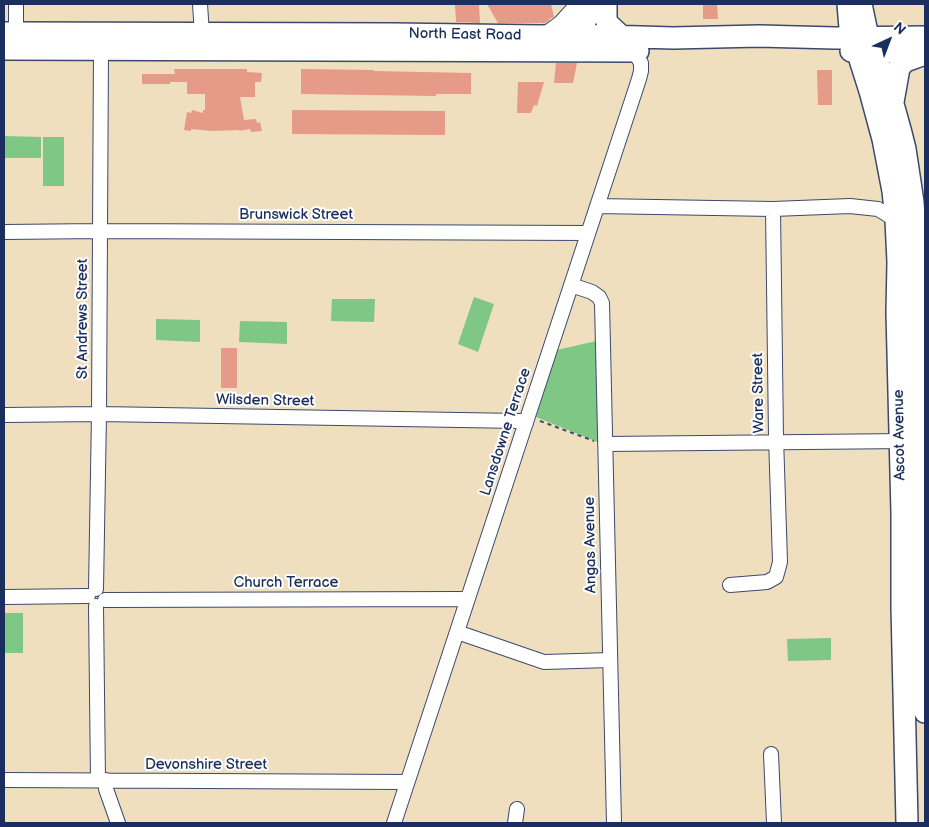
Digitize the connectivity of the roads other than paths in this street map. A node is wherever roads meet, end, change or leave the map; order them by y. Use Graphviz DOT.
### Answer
graph roads {
  1 [pos="200,4"];
  2 [pos="580,4"];
  3 [pos="597,4"];
  4 [pos="606,4"];
  5 [pos="848,4"];
  6 [pos="861,4"];
  7 [pos="16,7"];
  8 [pos="202,34"];
  9 [pos="574,35"];
  10 [pos="925,37"];
  11 [pos="8,38"];
  12 [pos="101,41"];
  13 [pos="549,43"];
  14 [pos="628,44"];
  15 [pos="864,45"];
  16 [pos="925,53"];
  17 [pos="893,104"];
  18 [pos="597,206"];
  19 [pos="773,209"];
  20 [pos="896,220"];
  21 [pos="100,231"];
  22 [pos="4,232"];
  23 [pos="588,233"];
  24 [pos="571,285"];
  25 [pos="899,396"];
  26 [pos="922,396"];
  27 [pos="99,414"];
  28 [pos="4,415"];
  29 [pos="533,422"];
  30 [pos="900,441"];
  31 [pos="921,441"];
  32 [pos="776,442"];
  33 [pos="600,443"];
  34 [pos="730,585"];
  35 [pos="4,597"];
  36 [pos="96,598"];
  37 [pos="467,601"];
  38 [pos="457,632"];
  39 [pos="917,643"];
  40 [pos="610,660"];
  41 [pos="925,712"];
  42 [pos="771,754"];
  43 [pos="4,780"];
  44 [pos="102,780"];
  45 [pos="407,782"];
  46 [pos="118,823"];
  47 [pos="394,823"];
  48 [pos="614,823"];
  49 [pos="774,823"];
  50 [pos="907,823"];
  1 -- 8 [label="street"];
  2 -- 13 [label="main road"];
  3 -- 9 [label="main road"];
  4 -- 14 [label="highway"];
  5 -- 15 [label="highway"];
  6 -- 15 [label="highway"];
  7 -- 11 [label="street"];
  8 -- 12 [label="highway, North East Road"];
  8 -- 13 [label="highway, North East Road"];
  9 -- 13 [label="highway"];
  9 -- 14 [label="highway, North East Road"];
  10 -- 15 [label="highway, North East Road"];
  11 -- 12 [label="highway, North East Road"];
  12 -- 13 [label="highway, North East Road"];
  12 -- 21 [label="street, St Andrews Street"];
  13 -- 14 [label="highway, North East Road"];
  14 -- 15 [label="highway, North East Road"];
  14 -- 18 [label="street, Lansdowne Terrace"];
  15 -- 16 [label="highway, North East Road"];
  15 -- 17 [label="highway, Ascot Avenue"];
  15 -- 20 [label="highway, Ascot Avenue"];
  16 -- 17 [label="highway"];
  17 -- 26 [label="highway, Ascot Avenue"];
  18 -- 19 [label="street"];
  18 -- 23 [label="street, Lansdowne Terrace"];
  19 -- 20 [label="street"];
  19 -- 32 [label="street, Ware Street"];
  20 -- 25 [label="highway, Ascot Avenue"];
  21 -- 22 [label="street, Brunswick Street"];
  21 -- 23 [label="street, Brunswick Street"];
  21 -- 27 [label="street, St Andrews Street"];
  23 -- 24 [label="street, Lansdowne Terrace"];
  24 -- 29 [label="street, Lansdowne Terrace"];
  24 -- 33 [label="street, Angas Avenue"];
  25 -- 26 [label="street"];
  25 -- 30 [label="highway, Ascot Avenue"];
  26 -- 31 [label="highway, Ascot Avenue"];
  27 -- 28 [label="street, Wilsden Street"];
  27 -- 29 [label="street, Wilsden Street"];
  27 -- 36 [label="street, St Andrews Street"];
  29 -- 37 [label="street, Lansdowne Terrace"];
  30 -- 31 [label="street"];
  30 -- 32 [label="street"];
  30 -- 39 [label="highway, Ascot Avenue"];
  31 -- 39 [label="highway, Ascot Avenue"];
  32 -- 33 [label="street"];
  32 -- 34 [label="street, Ware Street"];
  33 -- 40 [label="street, Angas Avenue"];
  35 -- 36 [label="street, Church Terrace"];
  36 -- 37 [label="street, Church Terrace"];
  36 -- 44 [label="street, St Andrews Street"];
  37 -- 38 [label="street, Lansdowne Terrace"];
  38 -- 40 [label="street"];
  38 -- 45 [label="street, Lansdowne Terrace"];
  39 -- 41 [label="highway, Ascot Avenue"];
  39 -- 50 [label="highway, Ascot Avenue"];
  40 -- 48 [label="street, Angas Avenue"];
  42 -- 49 [label="street"];
  43 -- 44 [label="street, Devonshire Street"];
  44 -- 45 [label="street, Devonshire Street"];
  44 -- 46 [label="street, St Andrews Street"];
  45 -- 47 [label="street, Lansdowne Terrace"];
}
